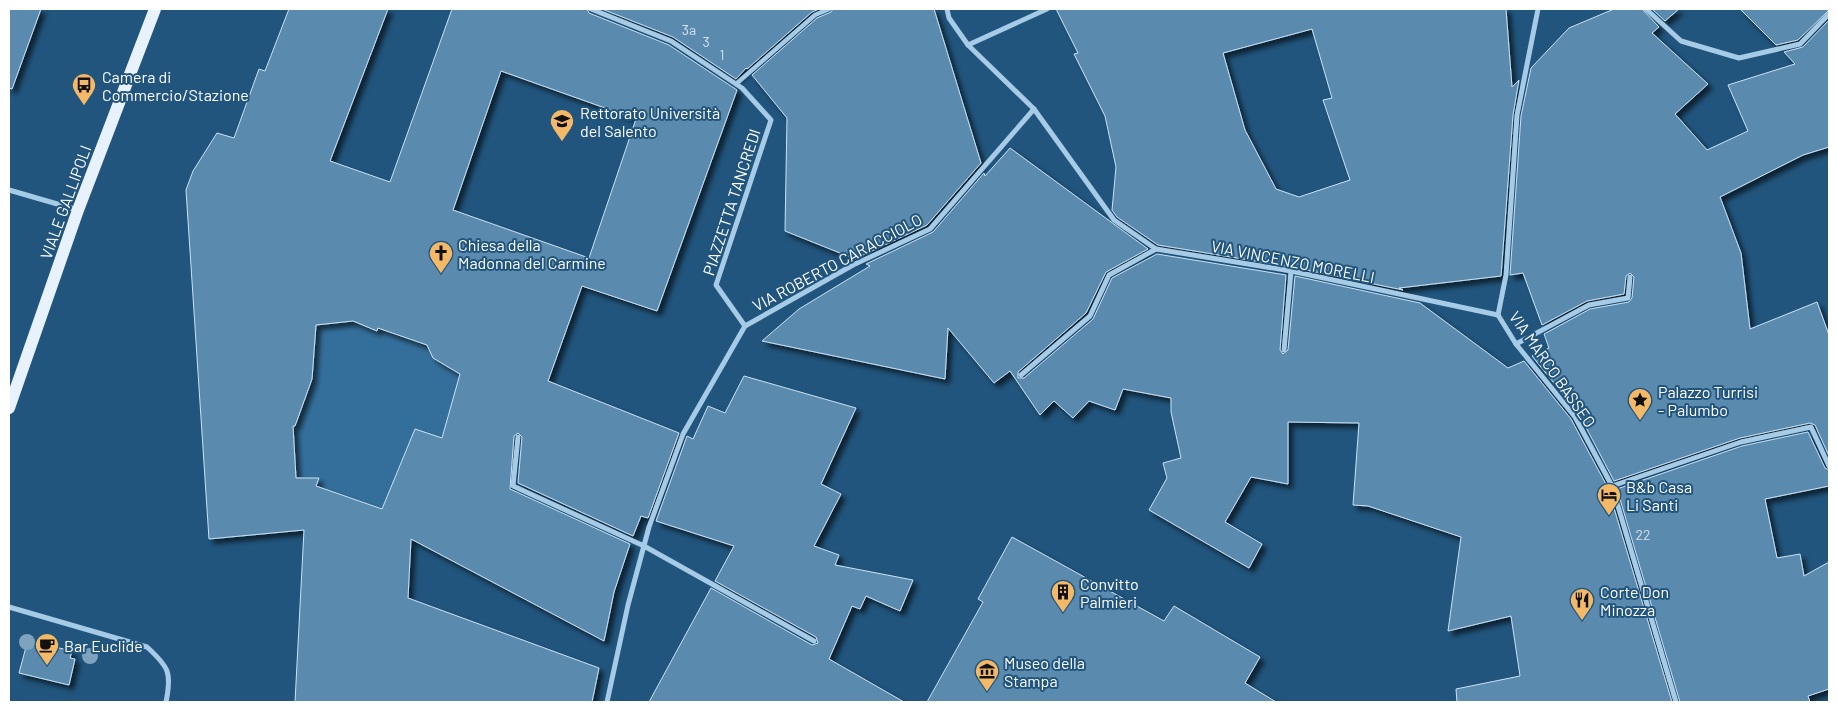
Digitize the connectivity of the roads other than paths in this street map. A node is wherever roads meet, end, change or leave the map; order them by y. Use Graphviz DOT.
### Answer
graph roads {
  1 [pos="155,9"];
  2 [pos="591,9"];
  3 [pos="829,9"];
  4 [pos="947,9"];
  5 [pos="1047,9"];
  6 [pos="1538,9"];
  7 [pos="1646,9"];
  8 [pos="1829,14"];
  9 [pos="968,45"];
  10 [pos="736,84"];
  11 [pos="1034,109"];
  12 [pos="9,190"];
  13 [pos="78,210"];
  14 [pos="1156,249"];
  15 [pos="1290,271"];
  16 [pos="1630,277"];
  17 [pos="1498,315"];
  18 [pos="745,326"];
  19 [pos="1516,344"];
  20 [pos="1284,350"];
  21 [pos="1021,374"];
  22 [pos="9,408"];
  23 [pos="518,437"];
  24 [pos="1829,466"];
  25 [pos="1612,486"];
  26 [pos="644,546"];
  27 [pos="9,607"];
  28 [pos="814,641"];
  29 [pos="166,702"];
  30 [pos="607,702"];
  31 [pos="1676,702"];
  1 -- 13 [label="main road, VIALE GALLIPOLI"];
  2 -- 10 [label="street"];
  3 -- 10 [label="street"];
  4 -- 9 [label="street, VIA VINCENZO MORELLI"];
  5 -- 9 [label="street"];
  6 -- 17 [label="street, VIA MARCO BASSEO"];
  7 -- 8 [label="street"];
  9 -- 11 [label="street, VIA VINCENZO MORELLI"];
  10 -- 18 [label="street, PIAZZETTA TANCREDI"];
  11 -- 14 [label="street, VIA VINCENZO MORELLI"];
  11 -- 18 [label="street, VIA ROBERTO CARACCIOLO"];
  12 -- 13 [label="street"];
  13 -- 22 [label="main road, VIALE GALLIPOLI"];
  14 -- 15 [label="street, VIA VINCENZO MORELLI"];
  14 -- 21 [label="street"];
  15 -- 17 [label="street, VIA VINCENZO MORELLI"];
  15 -- 20 [label="street"];
  16 -- 19 [label="street"];
  17 -- 19 [label="street, VIA MARCO BASSEO"];
  18 -- 26 [label="street, VIA ROBERTO CARACCIOLO"];
  19 -- 25 [label="street, VIA MARCO BASSEO"];
  23 -- 26 [label="street"];
  24 -- 25 [label="street"];
  25 -- 31 [label="street, VIA MARCO BASSEO"];
  26 -- 28 [label="street"];
  26 -- 30 [label="street, VIA ROBERTO CARACCIOLO"];
  27 -- 29 [label="street"];
}
